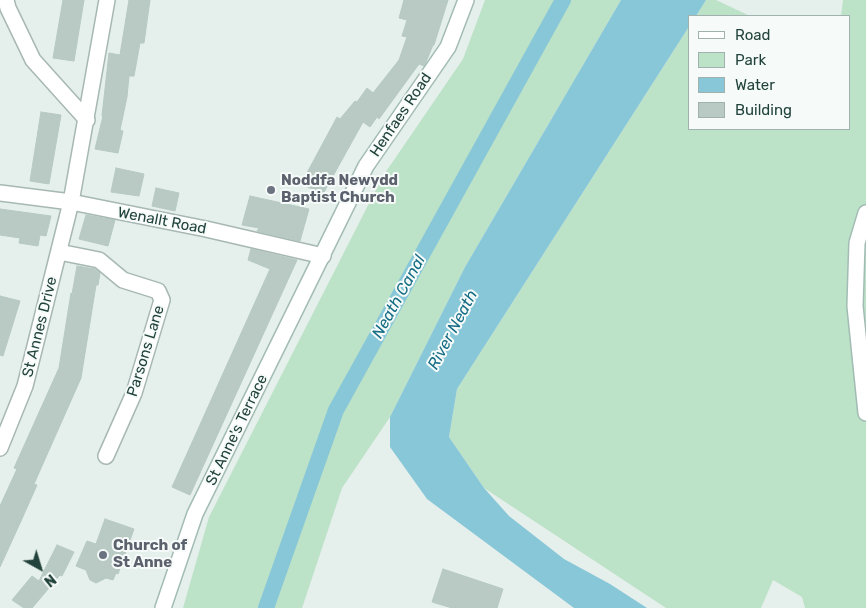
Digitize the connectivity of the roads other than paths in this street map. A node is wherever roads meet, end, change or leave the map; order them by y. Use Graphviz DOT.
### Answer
graph roads {
  1 [pos="6,0"];
  2 [pos="107,0"];
  3 [pos="466,0"];
  4 [pos="87,120"];
  5 [pos="0,193"];
  6 [pos="71,202"];
  7 [pos="866,213"];
  8 [pos="59,252"];
  9 [pos="322,256"];
  10 [pos="866,413"];
  11 [pos="0,448"];
  12 [pos="106,456"];
  13 [pos="162,608"];
  1 -- 4 [label="street"];
  2 -- 4 [label="street, St Annes Drive"];
  3 -- 9 [label="street, Henfaes Road"];
  4 -- 6 [label="street, St Annes Drive"];
  5 -- 6 [label="street, Wenallt Road"];
  6 -- 8 [label="street, St Annes Drive"];
  6 -- 9 [label="street, Wenallt Road"];
  7 -- 10 [label="street"];
  8 -- 11 [label="street, St Annes Drive"];
  8 -- 12 [label="street, Parsons Lane"];
  9 -- 13 [label="street, St Anne's Terrace"];
}
